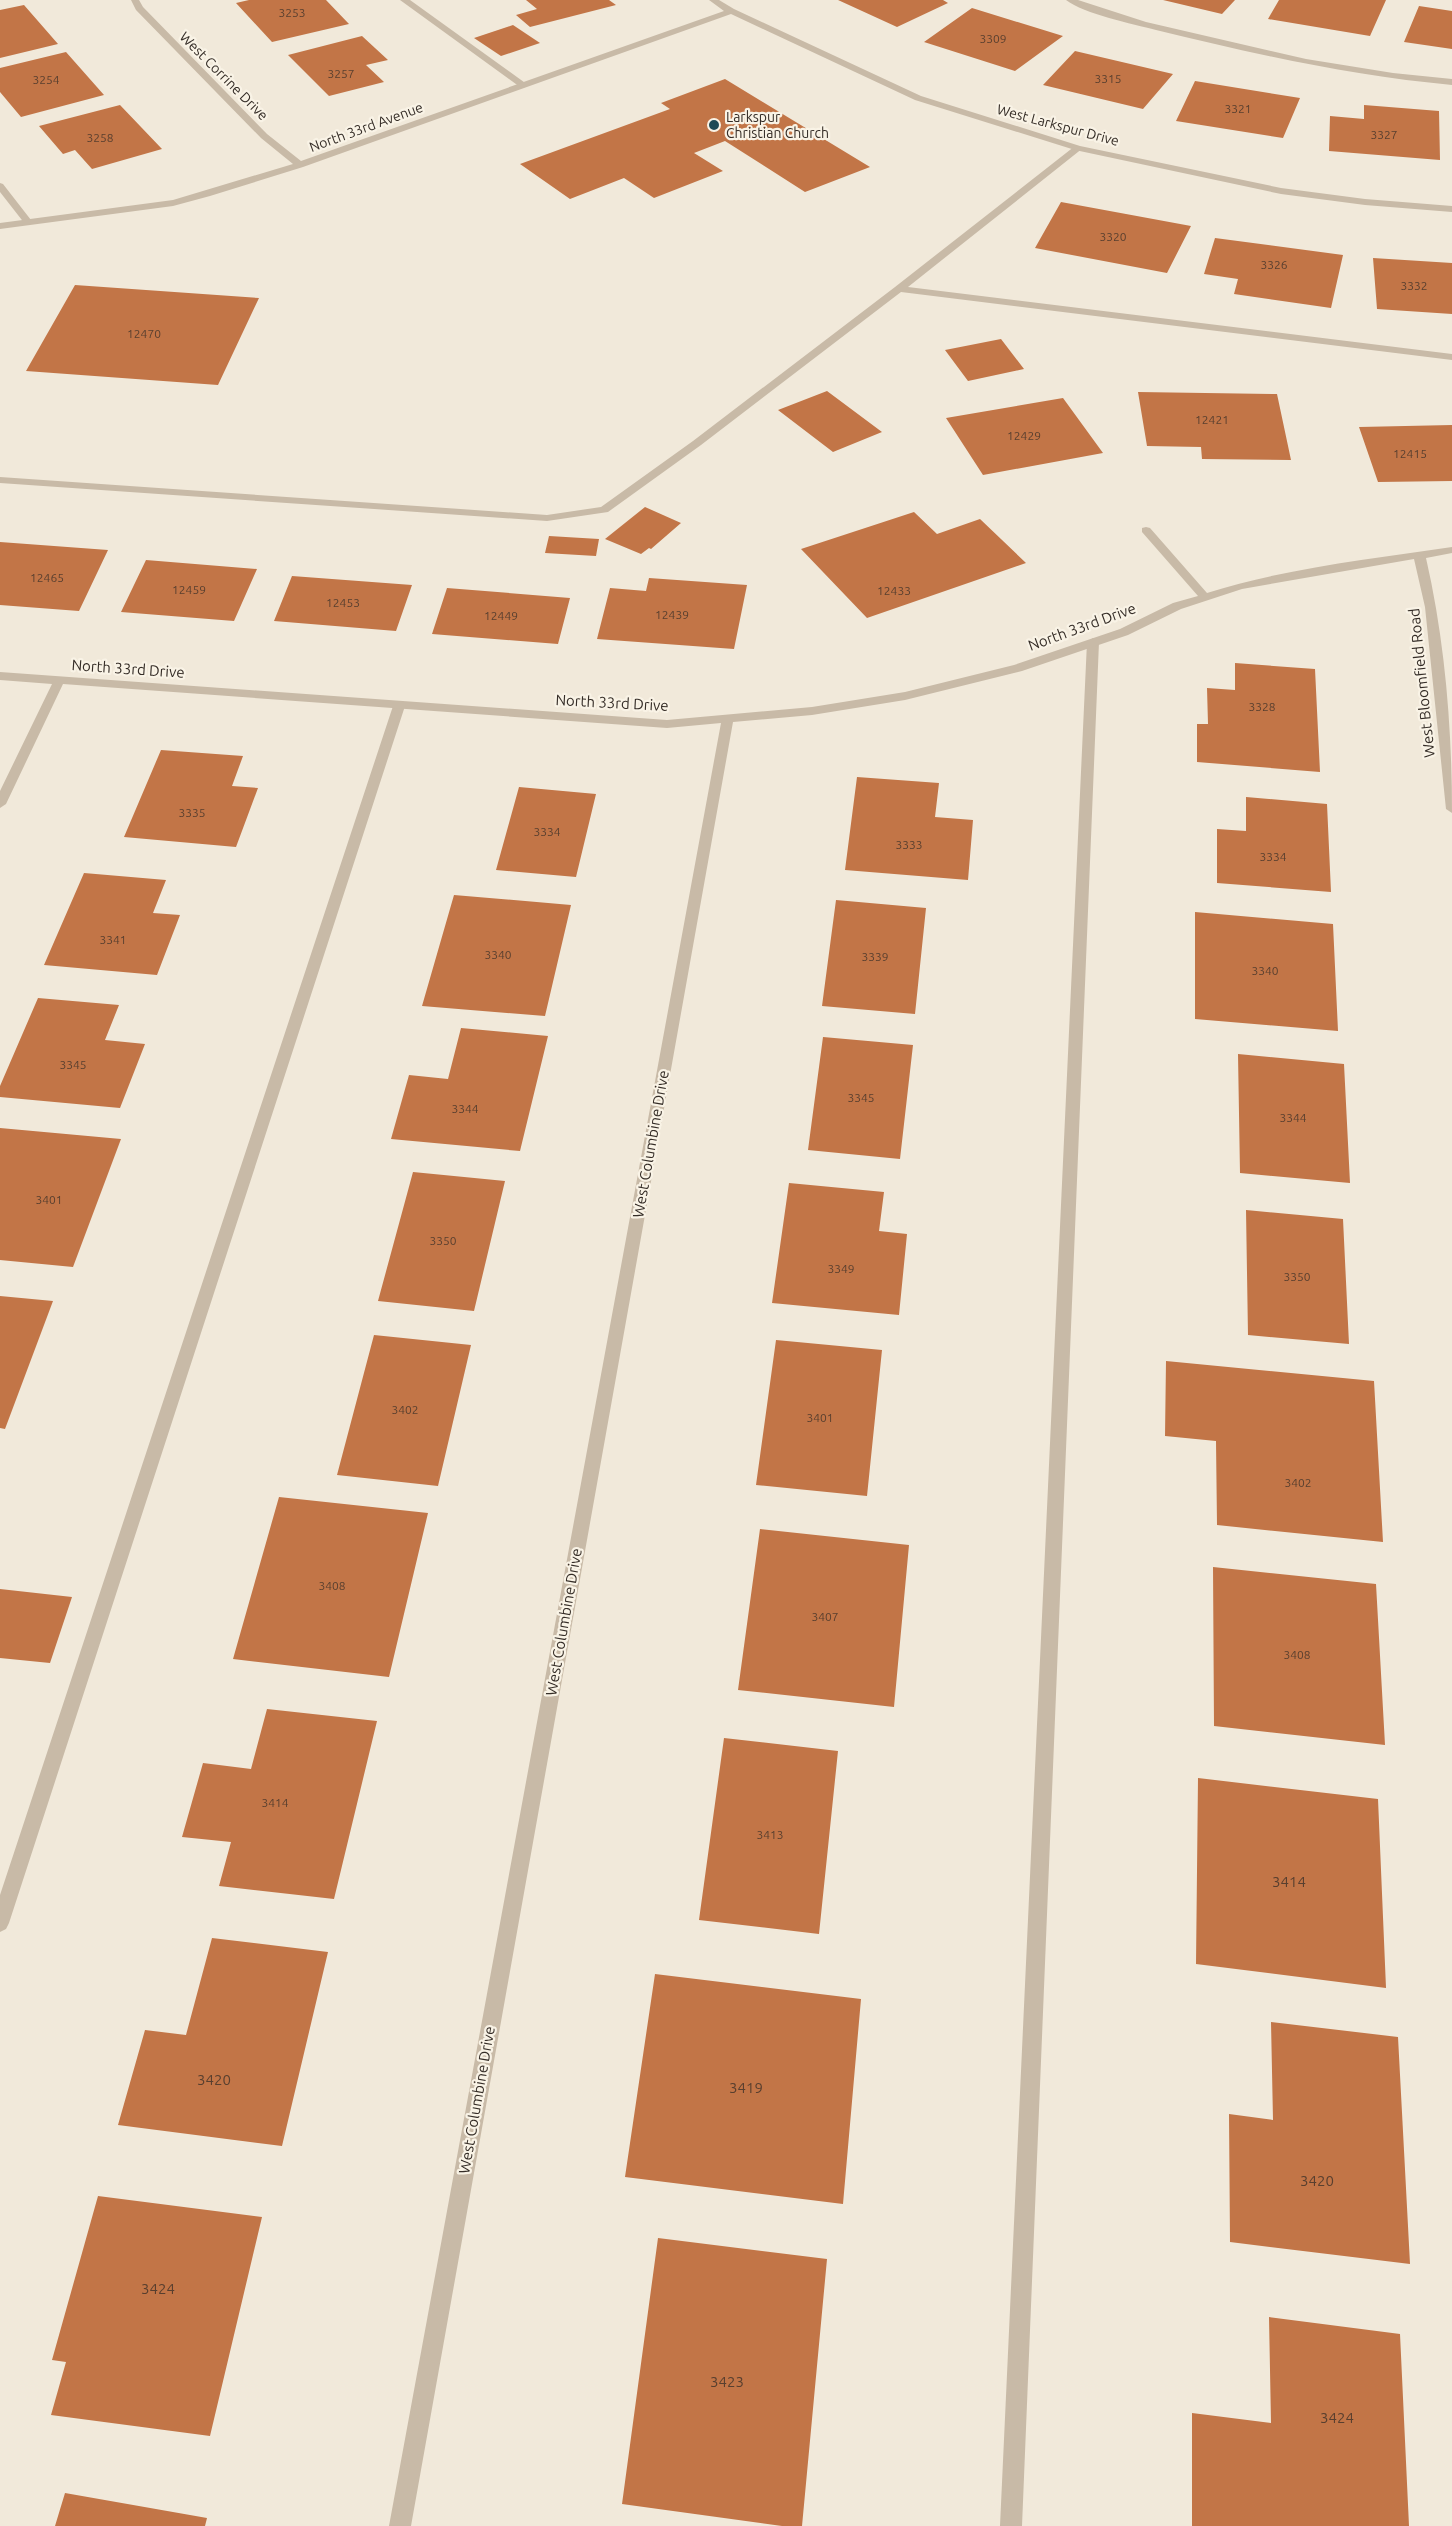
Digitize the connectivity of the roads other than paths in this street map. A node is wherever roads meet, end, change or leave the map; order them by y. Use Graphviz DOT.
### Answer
graph roads {
  1 [pos="135,0"];
  2 [pos="404,0"];
  3 [pos="713,0"];
  4 [pos="1070,0"];
  5 [pos="731,11"];
  6 [pos="1452,82"];
  7 [pos="523,85"];
  8 [pos="1078,148"];
  9 [pos="300,165"];
  10 [pos="0,186"];
  11 [pos="1452,209"];
  12 [pos="28,222"];
  13 [pos="0,226"];
  14 [pos="899,289"];
  15 [pos="1452,357"];
  16 [pos="0,480"];
  17 [pos="1146,530"];
  18 [pos="1452,550"];
  19 [pos="1419,555"];
  20 [pos="1205,597"];
  21 [pos="1093,642"];
  22 [pos="0,676"];
  23 [pos="59,681"];
  24 [pos="399,706"];
  25 [pos="728,718"];
  26 [pos="0,804"];
  27 [pos="1452,809"];
  28 [pos="0,1923"];
  29 [pos="400,2526"];
  30 [pos="1011,2526"];
  1 -- 9 [label="street, West Corrine Drive"];
  2 -- 7 [label="street"];
  3 -- 5 [label="street, West Larkspur Drive"];
  4 -- 6 [label="street"];
  5 -- 7 [label="street, North 33rd Avenue"];
  5 -- 8 [label="street, West Larkspur Drive"];
  7 -- 9 [label="street, North 33rd Avenue"];
  8 -- 11 [label="street, West Larkspur Drive"];
  8 -- 14 [label="street"];
  9 -- 12 [label="street, North 33rd Avenue"];
  10 -- 12 [label="street"];
  12 -- 13 [label="street, North 33rd Avenue"];
  14 -- 15 [label="street"];
  14 -- 16 [label="street"];
  17 -- 20 [label="street"];
  18 -- 19 [label="street, North 33rd Drive"];
  19 -- 20 [label="street, North 33rd Drive"];
  19 -- 27 [label="street, West Bloomfield Road"];
  20 -- 21 [label="street, North 33rd Drive"];
  21 -- 25 [label="street, North 33rd Drive"];
  21 -- 30 [label="street"];
  22 -- 23 [label="street, North 33rd Drive"];
  23 -- 24 [label="street, North 33rd Drive"];
  23 -- 26 [label="street"];
  24 -- 25 [label="street, North 33rd Drive"];
  24 -- 28 [label="street"];
  25 -- 29 [label="street, West Columbine Drive"];
}
